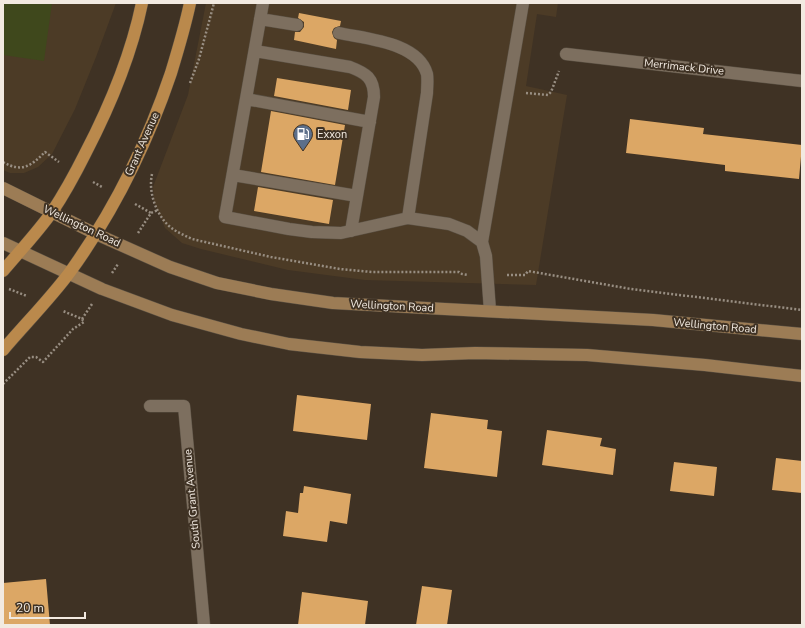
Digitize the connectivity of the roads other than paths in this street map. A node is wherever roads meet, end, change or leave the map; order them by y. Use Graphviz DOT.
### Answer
graph roads {
  1 [pos="142,3"];
  2 [pos="190,3"];
  3 [pos="263,3"];
  4 [pos="523,3"];
  5 [pos="260,19"];
  6 [pos="297,25"];
  7 [pos="339,33"];
  8 [pos="255,50"];
  9 [pos="566,54"];
  10 [pos="802,81"];
  11 [pos="246,100"];
  12 [pos="370,122"];
  13 [pos="233,175"];
  14 [pos="3,188"];
  15 [pos="357,196"];
  16 [pos="52,212"];
  17 [pos="408,218"];
  18 [pos="351,230"];
  19 [pos="96,234"];
  20 [pos="482,242"];
  21 [pos="3,243"];
  22 [pos="21,250"];
  23 [pos="3,271"];
  24 [pos="69,273"];
  25 [pos="490,311"];
  26 [pos="802,334"];
  27 [pos="3,350"];
  28 [pos="802,376"];
  29 [pos="150,406"];
  30 [pos="204,625"];
  1 -- 16 [label="main road"];
  2 -- 19 [label="main road, Grant Avenue"];
  3 -- 5 [label="street"];
  4 -- 20 [label="street"];
  5 -- 6 [label="street"];
  5 -- 8 [label="street"];
  7 -- 17 [label="street"];
  8 -- 11 [label="street"];
  8 -- 12 [label="street"];
  9 -- 10 [label="street, Merrimack Drive"];
  11 -- 12 [label="street"];
  11 -- 13 [label="street"];
  12 -- 15 [label="street"];
  13 -- 15 [label="street"];
  13 -- 18 [label="street"];
  14 -- 16 [label="main road, Wellington Road"];
  15 -- 18 [label="street"];
  16 -- 19 [label="main road, Wellington Road"];
  16 -- 22 [label="main road"];
  17 -- 18 [label="street"];
  17 -- 20 [label="street"];
  19 -- 24 [label="main road, Grant Avenue"];
  19 -- 25 [label="main road, Wellington Road"];
  20 -- 25 [label="street"];
  21 -- 22 [label="main road"];
  22 -- 23 [label="main road"];
  22 -- 24 [label="main road"];
  24 -- 27 [label="main road, Grant Avenue"];
  24 -- 28 [label="main road"];
  25 -- 26 [label="main road, Wellington Road"];
  29 -- 30 [label="street, South Grant Avenue"];
}
